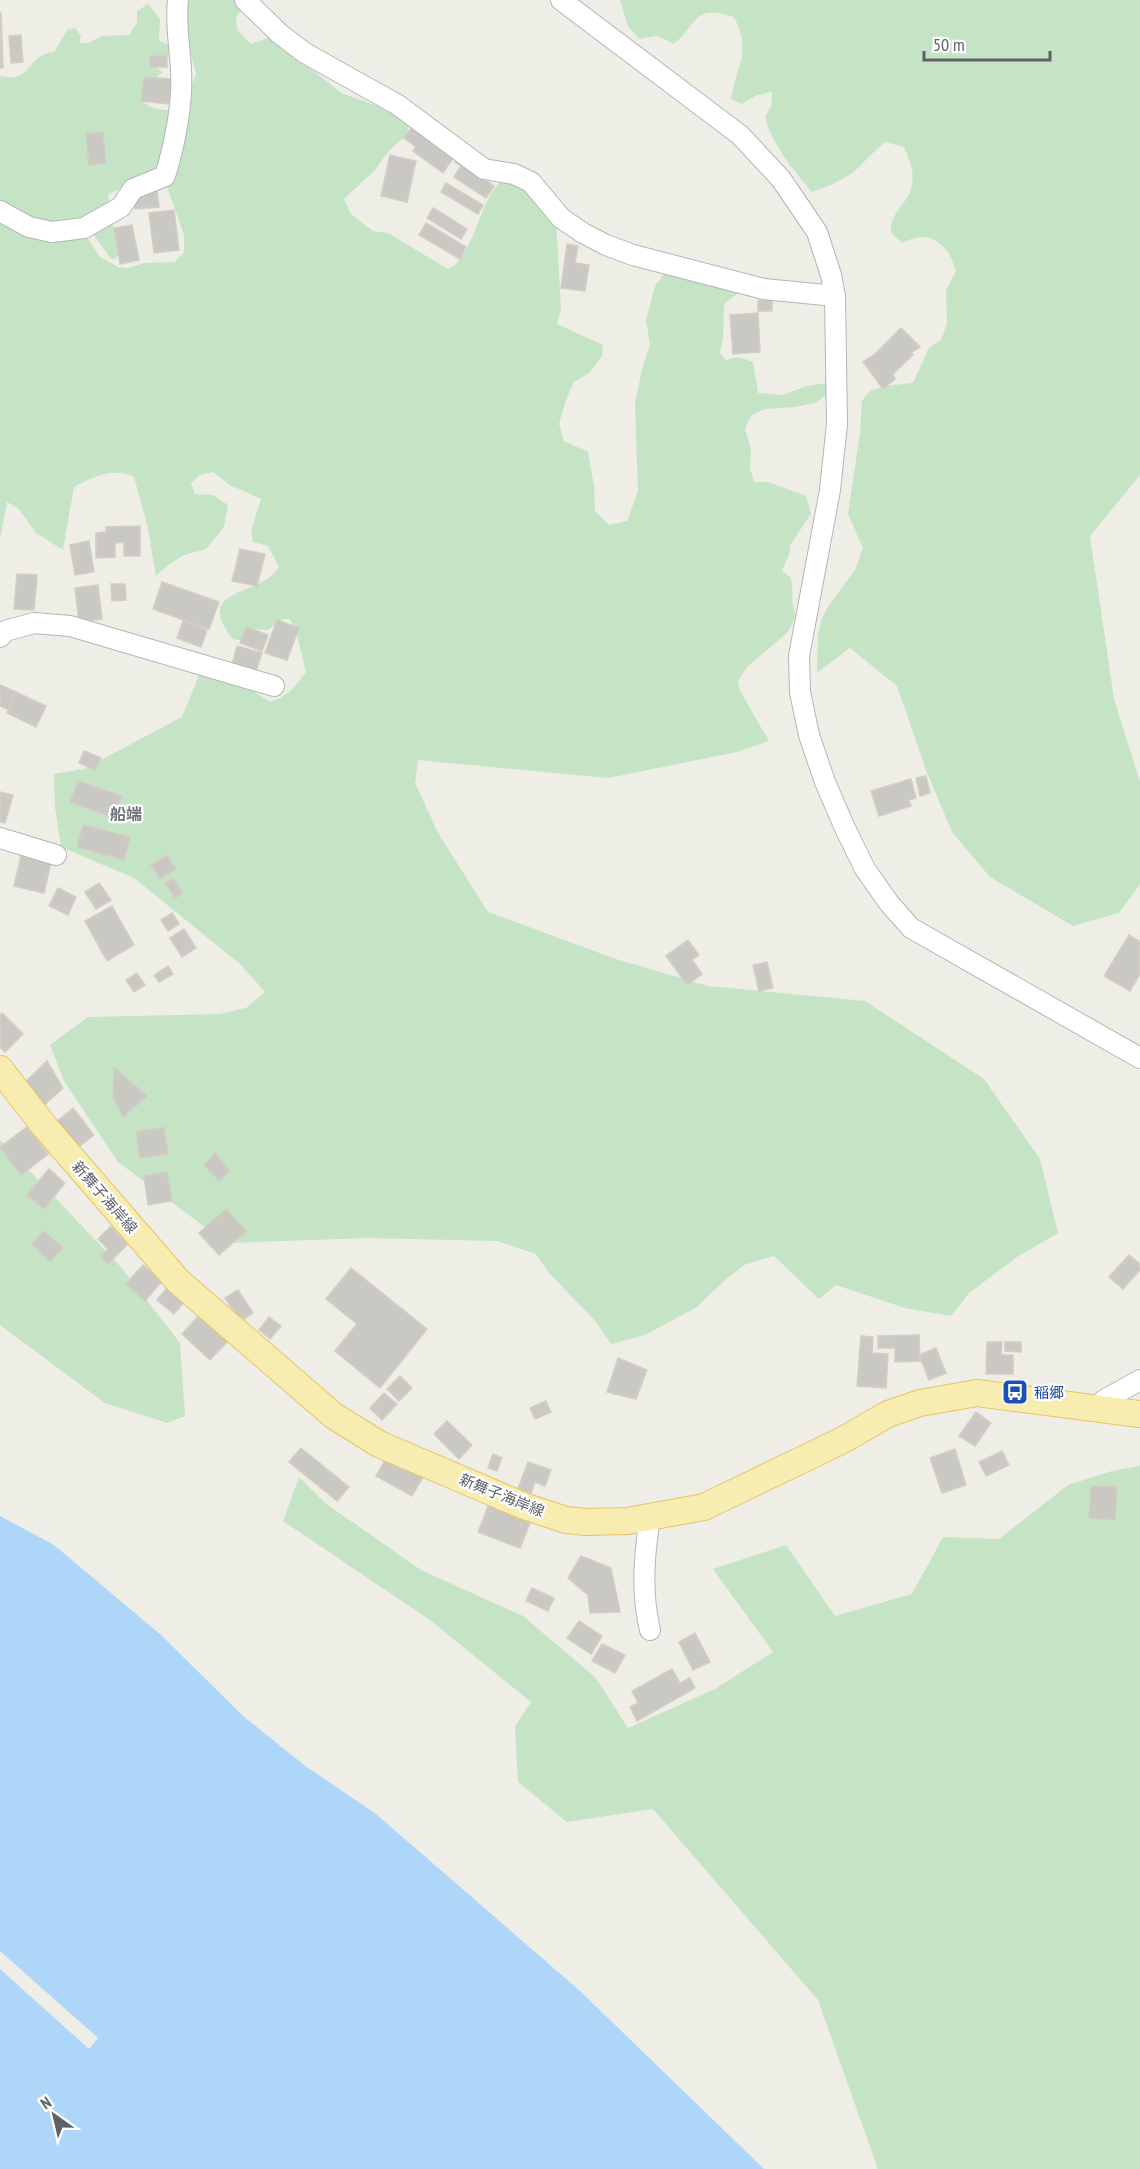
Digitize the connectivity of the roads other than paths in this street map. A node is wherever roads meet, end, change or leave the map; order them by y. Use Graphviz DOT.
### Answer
graph roads {
  1 [pos="178,0"];
  2 [pos="245,0"];
  3 [pos="561,0"];
  4 [pos="0,211"];
  5 [pos="835,296"];
  6 [pos="0,637"];
  7 [pos="274,686"];
  8 [pos="0,838"];
  9 [pos="56,855"];
  10 [pos="1140,1058"];
  11 [pos="0,1069"];
  12 [pos="1140,1380"];
  13 [pos="1097,1408"];
  14 [pos="1140,1414"];
  15 [pos="650,1517"];
  16 [pos="650,1630"];
  1 -- 4 [label="street"];
  2 -- 5 [label="street"];
  3 -- 5 [label="street"];
  5 -- 10 [label="street"];
  6 -- 7 [label="street"];
  8 -- 9 [label="street"];
  11 -- 15 [label="main road, 新舞子海岸線"];
  12 -- 13 [label="street"];
  13 -- 14 [label="main road, 新舞子海岸線"];
  13 -- 15 [label="main road, 新舞子海岸線"];
  15 -- 16 [label="street"];
}
